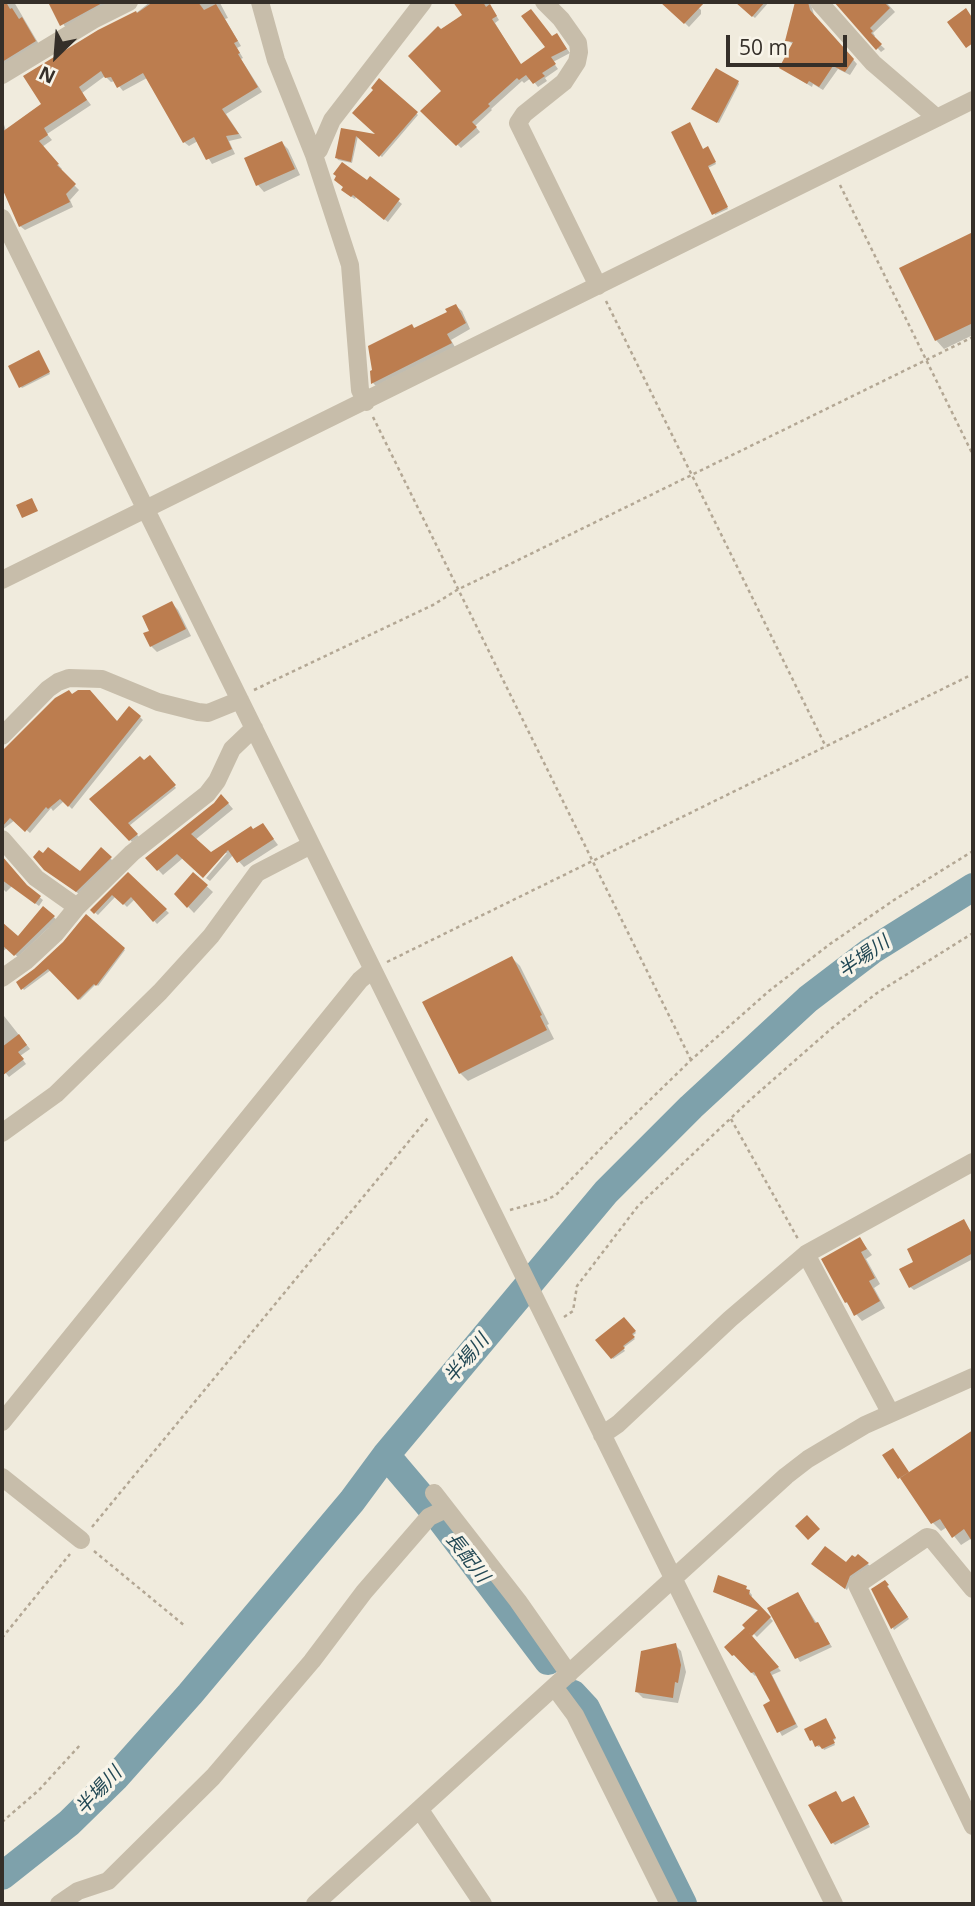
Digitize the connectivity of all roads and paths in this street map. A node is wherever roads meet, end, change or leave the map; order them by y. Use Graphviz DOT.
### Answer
graph roads {
  1 [pos="130,2"];
  2 [pos="260,2"];
  3 [pos="423,2"];
  4 [pos="544,2"];
  5 [pos="819,2"];
  6 [pos="2,75"];
  7 [pos="973,100"];
  8 [pos="937,118"];
  9 [pos="314,155"];
  10 [pos="832,170"];
  11 [pos="2,218"];
  12 [pos="598,286"];
  13 [pos="973,337"];
  14 [pos="926,360"];
  15 [pos="366,402"];
  16 [pos="973,455"];
  17 [pos="692,475"];
  18 [pos="146,510"];
  19 [pos="2,580"];
  20 [pos="457,590"];
  21 [pos="973,674"];
  22 [pos="240,700"];
  23 [pos="254,728"];
  24 [pos="2,736"];
  25 [pos="826,747"];
  26 [pos="2,839"];
  27 [pos="311,845"];
  28 [pos="973,851"];
  29 [pos="591,861"];
  30 [pos="77,907"];
  31 [pos="973,933"];
  32 [pos="372,970"];
  33 [pos="2,978"];
  34 [pos="691,1060"];
  35 [pos="442,1110"];
  36 [pos="731,1118"];
  37 [pos="2,1133"];
  38 [pos="973,1162"];
  39 [pos="494,1216"];
  40 [pos="806,1254"];
  41 [pos="546,1320"];
  42 [pos="973,1377"];
  43 [pos="890,1412"];
  44 [pos="2,1422"];
  45 [pos="602,1435"];
  46 [pos="2,1477"];
  47 [pos="434,1493"];
  48 [pos="439,1512"];
  49 [pos="81,1541"];
  50 [pos="673,1578"];
  51 [pos="973,1589"];
  52 [pos="185,1626"];
  53 [pos="2,1638"];
  54 [pos="569,1674"];
  55 [pos="555,1688"];
  56 [pos="81,1744"];
  57 [pos="421,1810"];
  58 [pos="2,1822"];
  59 [pos="973,1826"];
  60 [pos="59,1904"];
  61 [pos="315,1904"];
  62 [pos="483,1904"];
  63 [pos="668,1904"];
  64 [pos="834,1904"];
  1 -- 6 [label="street"];
  2 -- 9 [label="street"];
  3 -- 9 [label="street"];
  4 -- 12 [label="street"];
  5 -- 8 [label="street"];
  7 -- 8 [label="street"];
  8 -- 10 [label="street"];
  9 -- 15 [label="street"];
  10 -- 12 [label="street"];
  10 -- 14 [label="path"];
  11 -- 18 [label="street"];
  12 -- 15 [label="street"];
  12 -- 17 [label="path"];
  13 -- 14 [label="path"];
  14 -- 16 [label="path"];
  14 -- 17 [label="path"];
  15 -- 18 [label="street"];
  15 -- 20 [label="path"];
  17 -- 20 [label="path"];
  17 -- 25 [label="path"];
  18 -- 19 [label="street"];
  18 -- 22 [label="street"];
  20 -- 22 [label="path"];
  20 -- 29 [label="path"];
  21 -- 25 [label="path"];
  22 -- 23 [label="street"];
  22 -- 24 [label="street"];
  23 -- 27 [label="street"];
  23 -- 30 [label="street"];
  25 -- 29 [label="path"];
  26 -- 30 [label="street"];
  27 -- 32 [label="street"];
  27 -- 37 [label="street"];
  28 -- 34 [label="path"];
  29 -- 32 [label="path"];
  29 -- 34 [label="path"];
  30 -- 33 [label="street"];
  31 -- 36 [label="path"];
  32 -- 35 [label="street"];
  32 -- 44 [label="street"];
  34 -- 39 [label="path"];
  35 -- 39 [label="street"];
  35 -- 49 [label="path"];
  36 -- 40 [label="path"];
  36 -- 41 [label="path"];
  38 -- 40 [label="street"];
  39 -- 41 [label="street"];
  40 -- 43 [label="street"];
  40 -- 45 [label="street"];
  41 -- 45 [label="street"];
  42 -- 43 [label="street"];
  43 -- 50 [label="street"];
  45 -- 50 [label="street"];
  46 -- 49 [label="street"];
  47 -- 48 [label="street"];
  48 -- 54 [label="street"];
  48 -- 60 [label="street"];
  49 -- 52 [label="path"];
  49 -- 53 [label="path"];
  50 -- 54 [label="street"];
  50 -- 64 [label="street"];
  51 -- 59 [label="street"];
  54 -- 55 [label="street"];
  55 -- 57 [label="street"];
  55 -- 63 [label="street"];
  56 -- 58 [label="path"];
  57 -- 61 [label="street"];
  57 -- 62 [label="street"];
}
